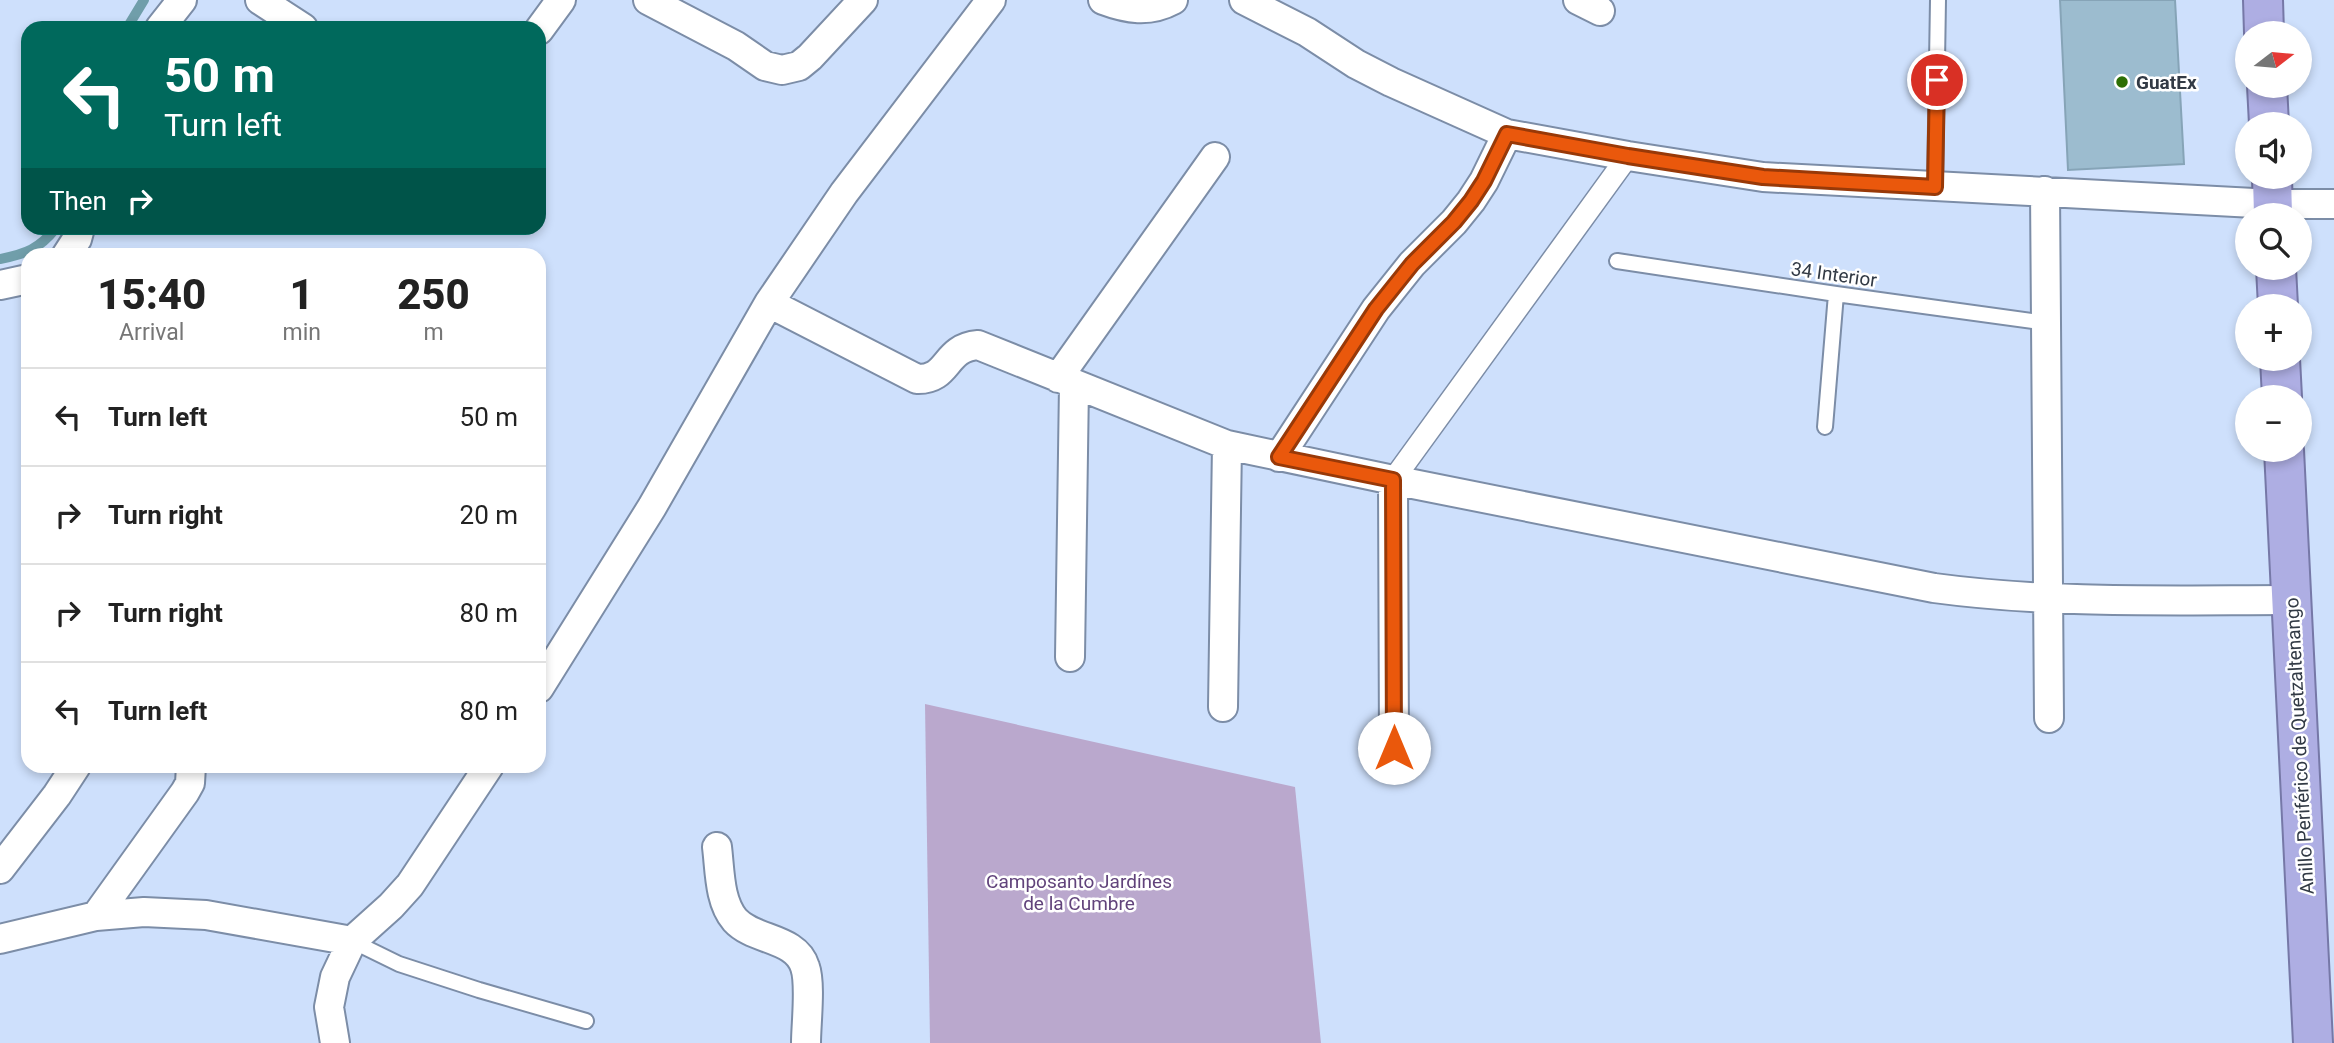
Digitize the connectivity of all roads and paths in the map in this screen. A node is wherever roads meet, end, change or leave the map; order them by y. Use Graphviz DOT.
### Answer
graph roads {
  1 [pos="182,0"];
  2 [pos="260,0"];
  3 [pos="561,0"];
  4 [pos="648,0"];
  5 [pos="863,0"];
  6 [pos="991,0"];
  7 [pos="1103,0"];
  8 [pos="1173,0"];
  9 [pos="1244,0"];
  10 [pos="1938,0"];
  11 [pos="2263,0"];
  12 [pos="166,21"];
  13 [pos="292,21"];
  14 [pos="546,21"];
  15 [pos="2264,21"];
  16 [pos="1507,134"];
  17 [pos="1628,156"];
  18 [pos="1215,157"];
  19 [pos="1935,187"];
  20 [pos="2045,191"];
  21 [pos="2273,199"];
  22 [pos="2334,204"];
  23 [pos="1617,261"];
  24 [pos="21,280"];
  25 [pos="0,285"];
  26 [pos="1836,295"];
  27 [pos="769,303"];
  28 [pos="2046,323"];
  29 [pos="1066,381"];
  30 [pos="1825,427"];
  31 [pos="1227,445"];
  32 [pos="1279,457"];
  33 [pos="2285,462"];
  34 [pos="1393,480"];
  35 [pos="2048,599"];
  36 [pos="2291,600"];
  37 [pos="1070,657"];
  38 [pos="546,677"];
  39 [pos="1223,707"];
  40 [pos="2049,718"];
  41 [pos="1394,748"];
  42 [pos="71,773"];
  43 [pos="191,773"];
  44 [pos="484,773"];
  45 [pos="717,847"];
  46 [pos="0,869"];
  47 [pos="96,916"];
  48 [pos="0,939"];
  49 [pos="352,941"];
  50 [pos="586,1021"];
  51 [pos="335,1043"];
  52 [pos="806,1043"];
  53 [pos="2313,1043"];
  1 -- 12 [label="street"];
  2 -- 13 [label="street"];
  3 -- 14 [label="street"];
  4 -- 5 [label="street"];
  6 -- 27 [label="street"];
  7 -- 8 [label="street"];
  9 -- 16 [label="street"];
  10 -- 19 [label="lane"];
  11 -- 15 [label="highway"];
  16 -- 17 [label="street"];
  16 -- 32 [label="street"];
  17 -- 19 [label="street"];
  17 -- 34 [label="street"];
  18 -- 29 [label="street"];
  19 -- 20 [label="street"];
  20 -- 21 [label="street"];
  20 -- 28 [label="street"];
  21 -- 22 [label="street"];
  23 -- 26 [label="lane, 34 Interior"];
  24 -- 25 [label="street"];
  26 -- 28 [label="lane, 34 Interior"];
  26 -- 30 [label="lane"];
  27 -- 29 [label="street"];
  27 -- 38 [label="street"];
  28 -- 35 [label="street"];
  29 -- 31 [label="street"];
  29 -- 37 [label="street"];
  31 -- 32 [label="street"];
  31 -- 39 [label="street"];
  32 -- 34 [label="street"];
  33 -- 36 [label="highway, Anillo Periférico de Quetzaltenango"];
  34 -- 35 [label="street"];
  34 -- 41 [label="street"];
  35 -- 36 [label="street"];
  35 -- 40 [label="street"];
  36 -- 53 [label="highway, Anillo Periférico de Quetzaltenango"];
  42 -- 46 [label="street"];
  43 -- 47 [label="street"];
  44 -- 49 [label="street"];
  45 -- 52 [label="street"];
  47 -- 48 [label="street"];
  47 -- 49 [label="street"];
  49 -- 50 [label="lane"];
  49 -- 51 [label="street"];
}
